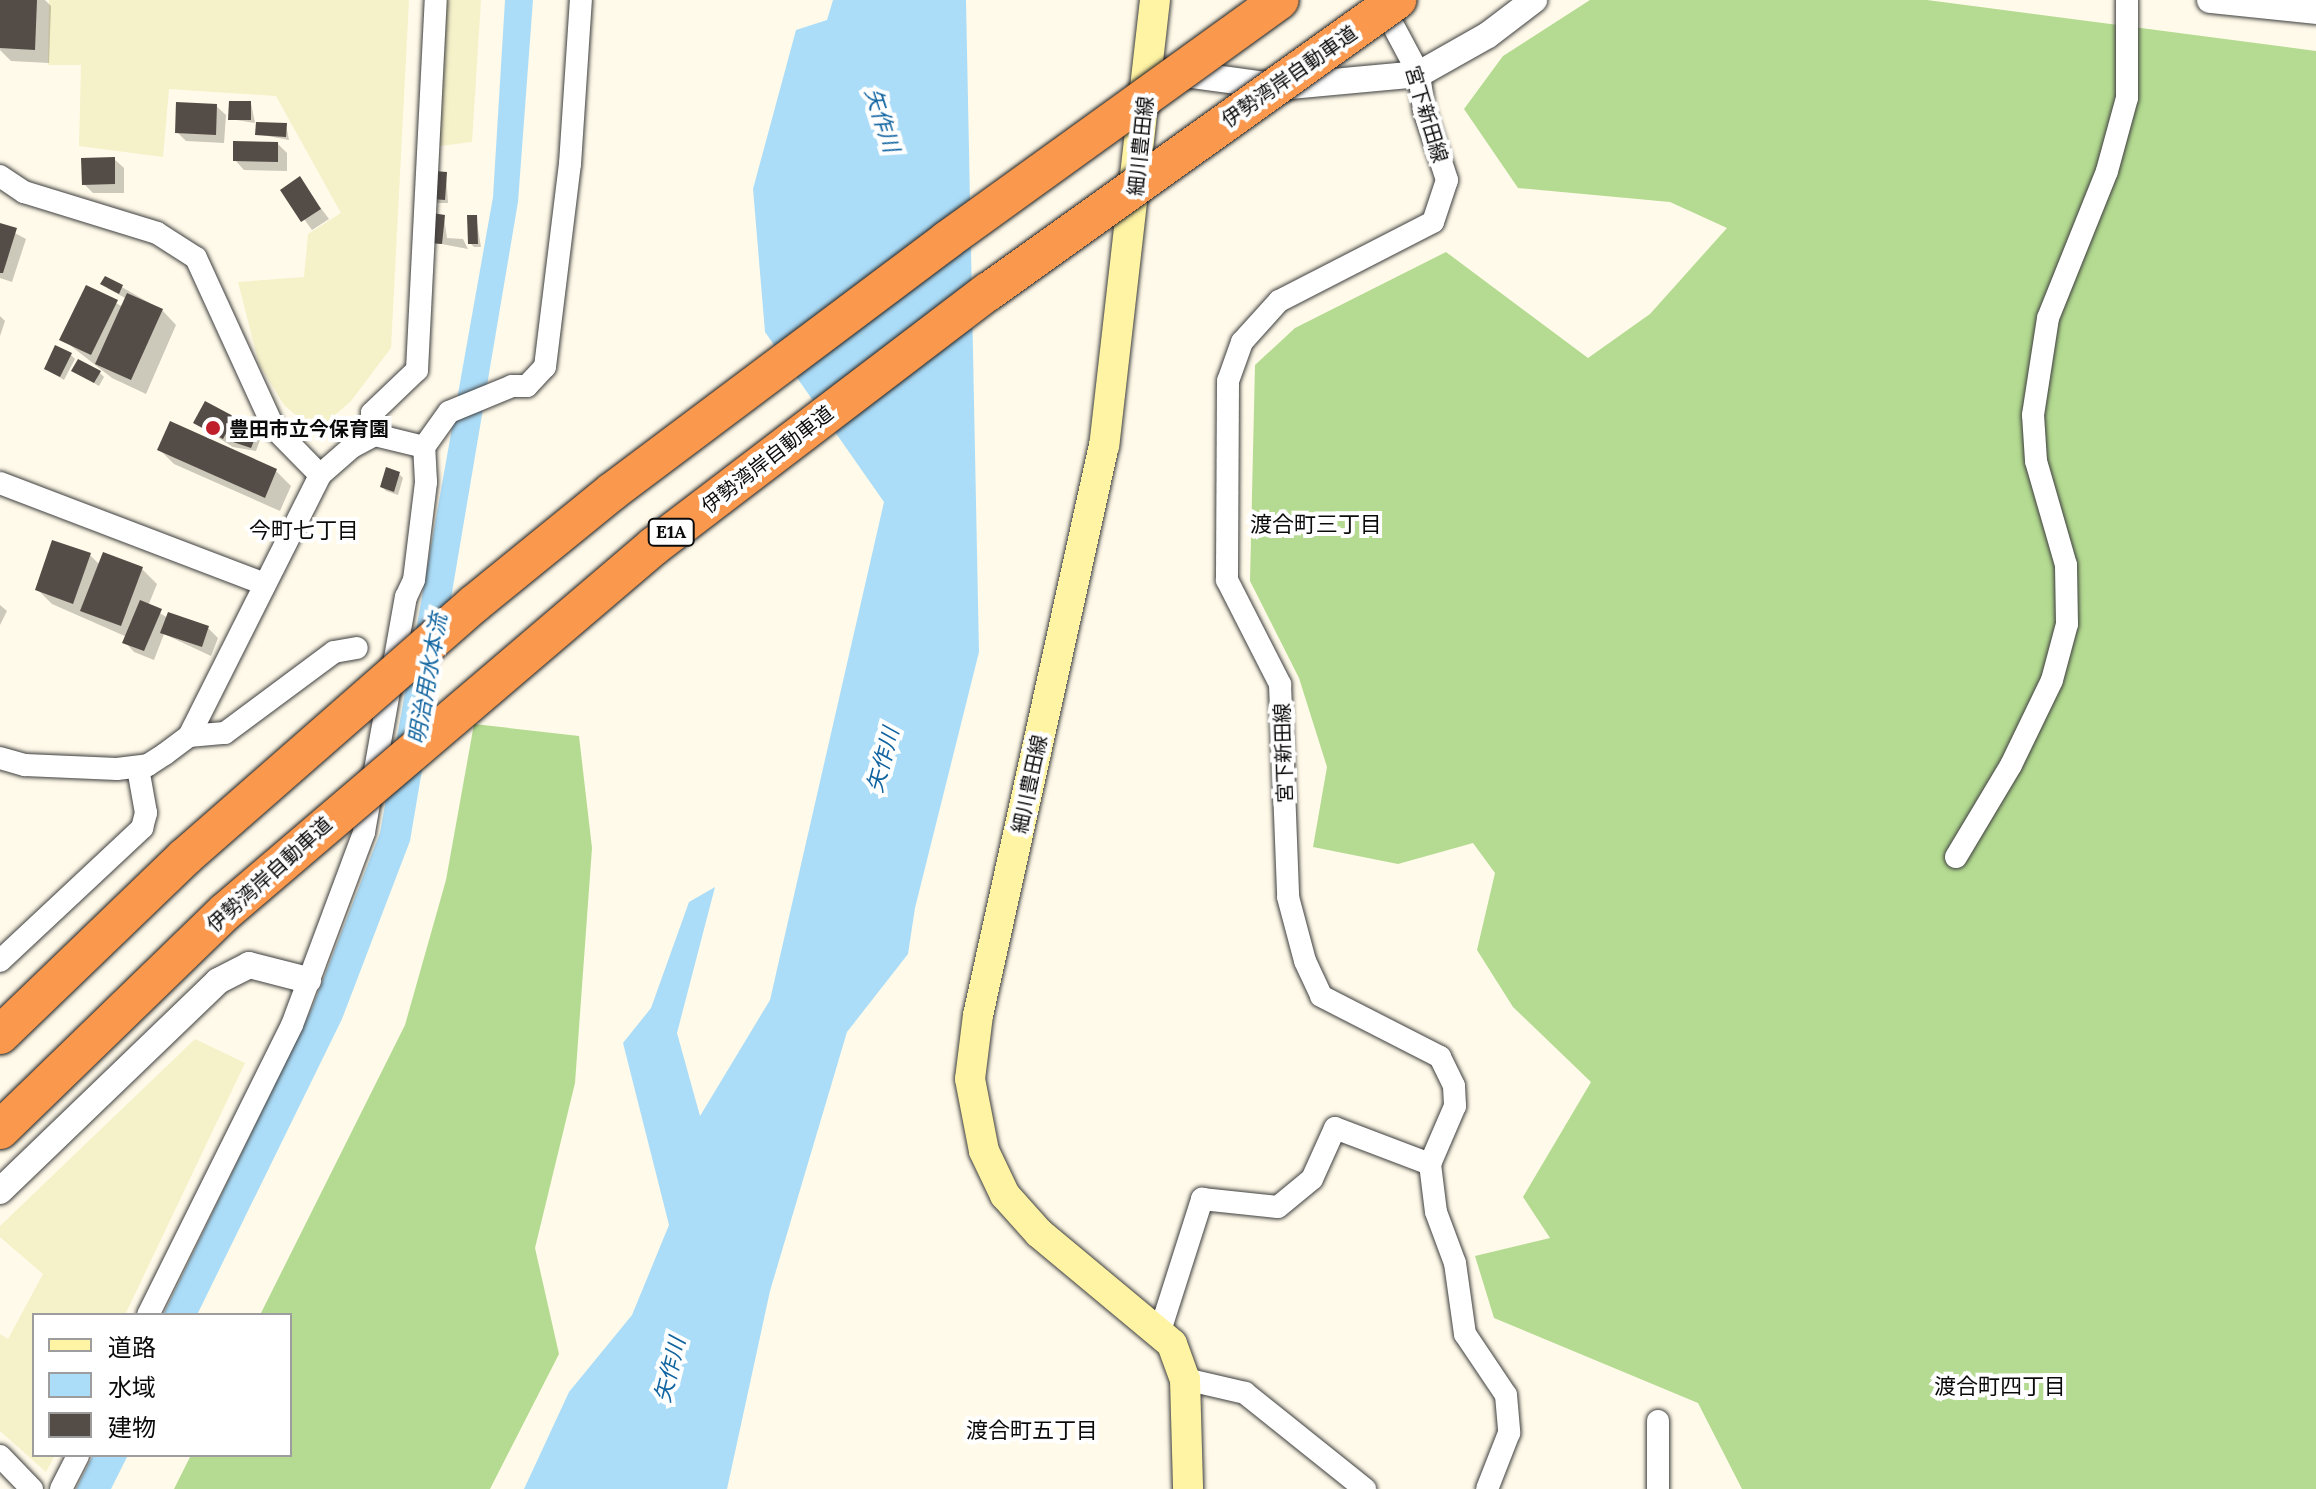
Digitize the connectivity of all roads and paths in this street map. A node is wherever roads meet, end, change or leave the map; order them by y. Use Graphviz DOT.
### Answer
graph roads {
  1 [pos="436,0"];
  2 [pos="581,0"];
  3 [pos="1155,0"];
  4 [pos="1280,0"];
  5 [pos="1379,0"];
  6 [pos="1397,0"];
  7 [pos="1534,0"];
  8 [pos="2127,0"];
  9 [pos="2210,0"];
  10 [pos="2316,11"];
  11 [pos="1148,69"];
  12 [pos="1419,74"];
  13 [pos="0,176"];
  14 [pos="375,435"];
  15 [pos="424,447"];
  16 [pos="320,475"];
  17 [pos="0,483"];
  18 [pos="264,584"];
  19 [pos="357,648"];
  20 [pos="189,736"];
  21 [pos="0,758"];
  22 [pos="138,768"];
  23 [pos="1956,857"];
  24 [pos="0,961"];
  25 [pos="308,980"];
  26 [pos="0,1035"];
  27 [pos="0,1130"];
  28 [pos="1430,1164"];
  29 [pos="0,1191"];
  30 [pos="149,1313"];
  31 [pos="1160,1331"];
  32 [pos="1185,1379"];
  33 [pos="1658,1421"];
  34 [pos="0,1456"];
  35 [pos="77,1457"];
  36 [pos="32,1489"];
  37 [pos="61,1489"];
  38 [pos="1188,1489"];
  39 [pos="1365,1489"];
  40 [pos="1487,1489"];
  41 [pos="1658,1489"];
  1 -- 14 [label="street"];
  2 -- 15 [label="street"];
  3 -- 11 [label="main road, 細川豊田線"];
  4 -- 26 [label="highway, bridge"];
  5 -- 12 [label="street, 宮下新田線"];
  6 -- 27 [label="highway, 伊勢湾岸自動車道 / E1A, bridge"];
  7 -- 12 [label="street"];
  8 -- 23 [label="street"];
  9 -- 10 [label="street"];
  11 -- 12 [label="street"];
  11 -- 31 [label="main road, 細川豊田線"];
  12 -- 28 [label="street, 宮下新田線"];
  13 -- 16 [label="street"];
  14 -- 15 [label="street"];
  14 -- 16 [label="street"];
  15 -- 25 [label="street"];
  16 -- 18 [label="street"];
  17 -- 18 [label="street"];
  18 -- 20 [label="street"];
  19 -- 20 [label="street"];
  20 -- 22 [label="street"];
  21 -- 22 [label="street"];
  22 -- 24 [label="street"];
  25 -- 29 [label="street"];
  25 -- 30 [label="street"];
  28 -- 31 [label="street"];
  28 -- 40 [label="street"];
  31 -- 32 [label="main road, 細川豊田線"];
  32 -- 38 [label="main road, 細川豊田線"];
  32 -- 39 [label="street"];
  33 -- 41 [label="street"];
  34 -- 36 [label="street"];
  35 -- 37 [label="street"];
}
